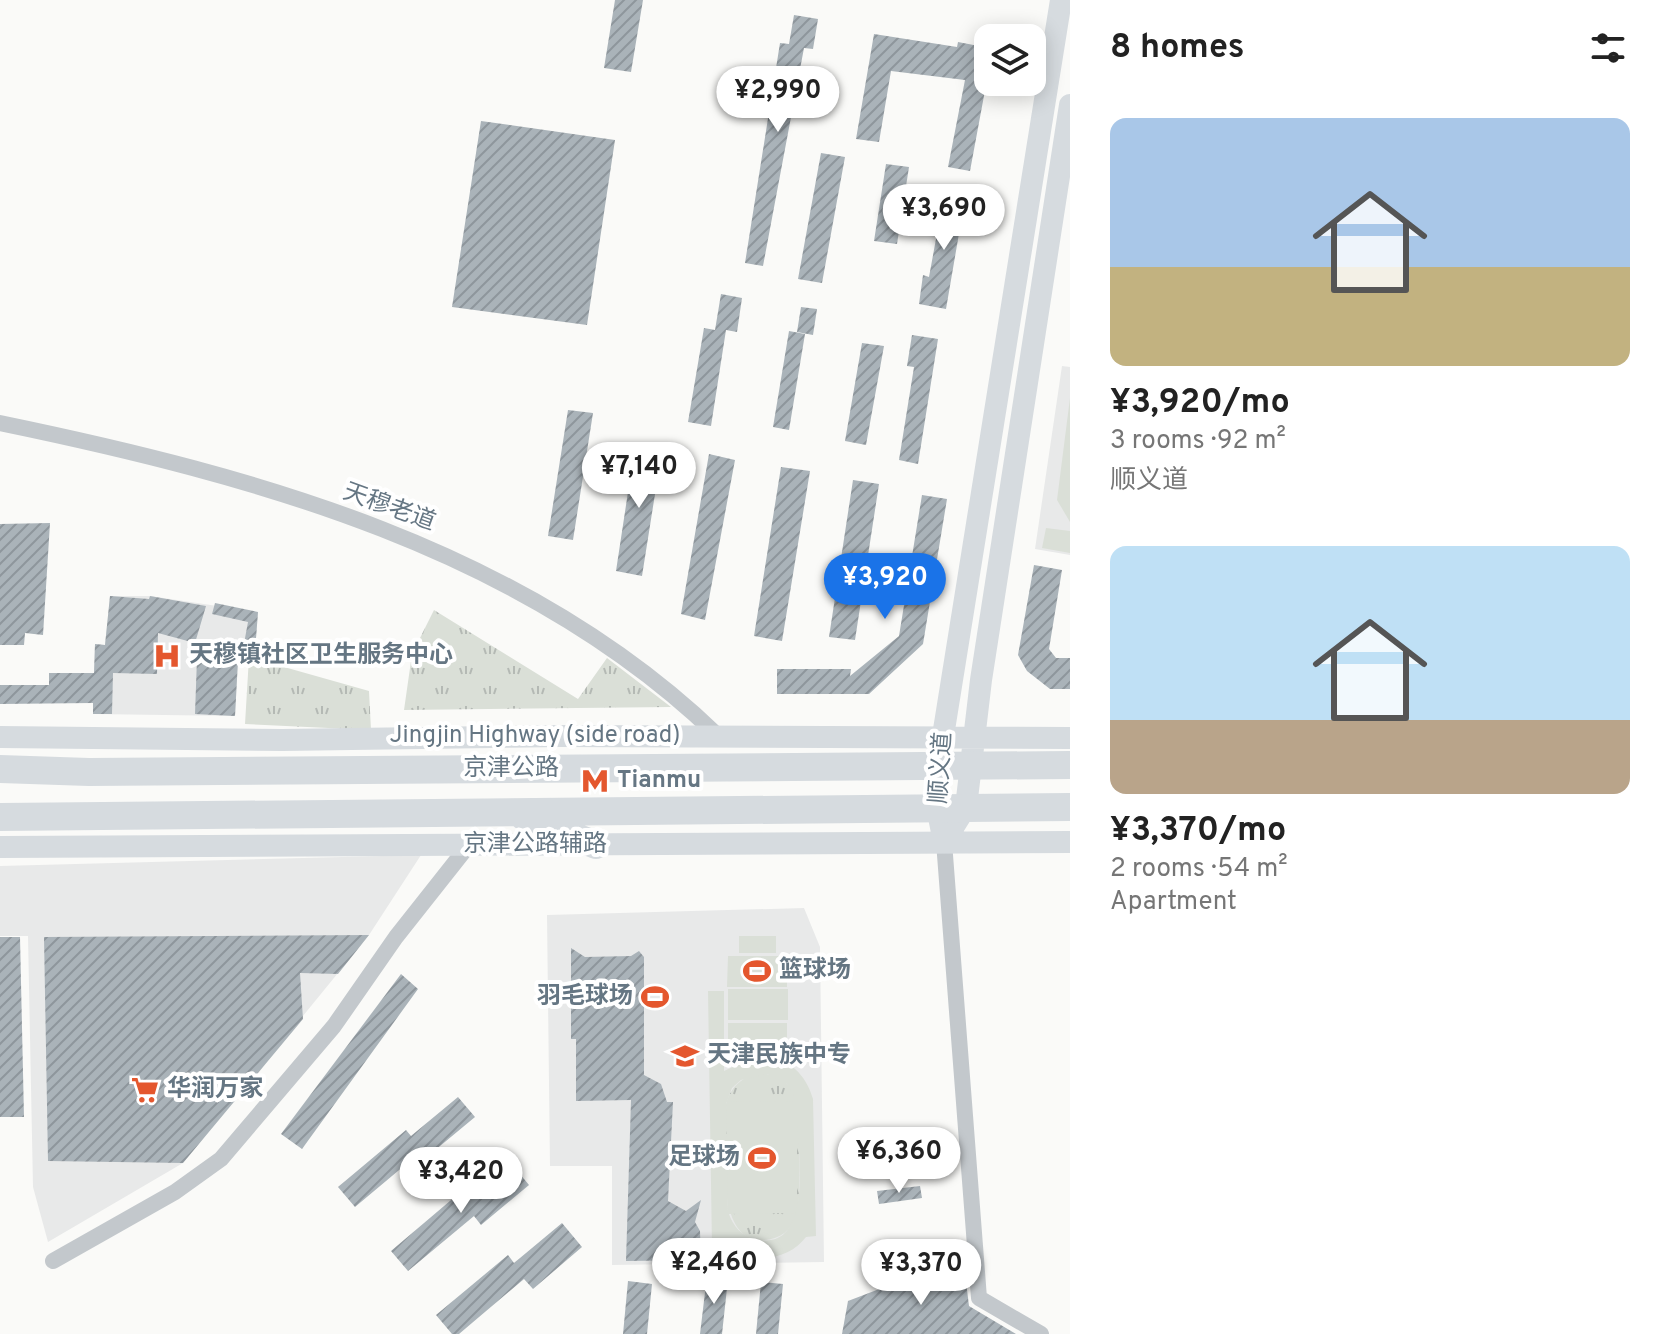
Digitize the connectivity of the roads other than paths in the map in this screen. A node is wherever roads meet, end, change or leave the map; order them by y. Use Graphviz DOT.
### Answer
graph roads {
  1 [pos="1061,0"];
  2 [pos="1070,105"];
  3 [pos="1003,363"];
  4 [pos="1030,367"];
  5 [pos="0,423"];
  6 [pos="717,735"];
  7 [pos="0,737"];
  8 [pos="337,738"];
  9 [pos="1070,738"];
  10 [pos="942,750"];
  11 [pos="973,750"];
  12 [pos="1070,765"];
  13 [pos="0,769"];
  14 [pos="206,770"];
  15 [pos="937,807"];
  16 [pos="966,807"];
  17 [pos="1070,807"];
  18 [pos="511,812"];
  19 [pos="0,817"];
  20 [pos="944,842"];
  21 [pos="1070,842"];
  22 [pos="596,845"];
  23 [pos="468,846"];
  24 [pos="0,847"];
  25 [pos="53,1261"];
  26 [pos="1041,1334"];
  1 -- 3 [label="street, 顺义道"];
  2 -- 4 [label="street, 顺义道"];
  3 -- 4 [label="street"];
  3 -- 10 [label="street, 顺义道"];
  4 -- 11 [label="street, 顺义道"];
  5 -- 6 [label="street, 天穆老道"];
  6 -- 8 [label="street, Jingjin Highway (side road)"];
  6 -- 10 [label="street, Jingjin Highway (side road)"];
  7 -- 8 [label="street, Jingjin Highway (side road)"];
  8 -- 14 [label="street"];
  9 -- 11 [label="street"];
  10 -- 11 [label="highway, 京津公路"];
  10 -- 14 [label="highway, 京津公路"];
  10 -- 15 [label="street, 顺义道"];
  11 -- 12 [label="highway, 京津公路"];
  11 -- 16 [label="street, 顺义道"];
  13 -- 14 [label="highway, 京津公路"];
  15 -- 16 [label="highway, 京津公路"];
  15 -- 18 [label="highway, 京津公路"];
  15 -- 20 [label="street, 顺义道"];
  16 -- 17 [label="highway, 京津公路"];
  16 -- 20 [label="street, 顺义道"];
  18 -- 19 [label="highway, 京津公路"];
  18 -- 22 [label="highway"];
  20 -- 21 [label="street, 京津公路辅路"];
  20 -- 22 [label="street, 京津公路辅路"];
  20 -- 26 [label="street"];
  22 -- 23 [label="street, 京津公路辅路"];
  23 -- 24 [label="street, 京津公路辅路"];
  23 -- 25 [label="street"];
}
